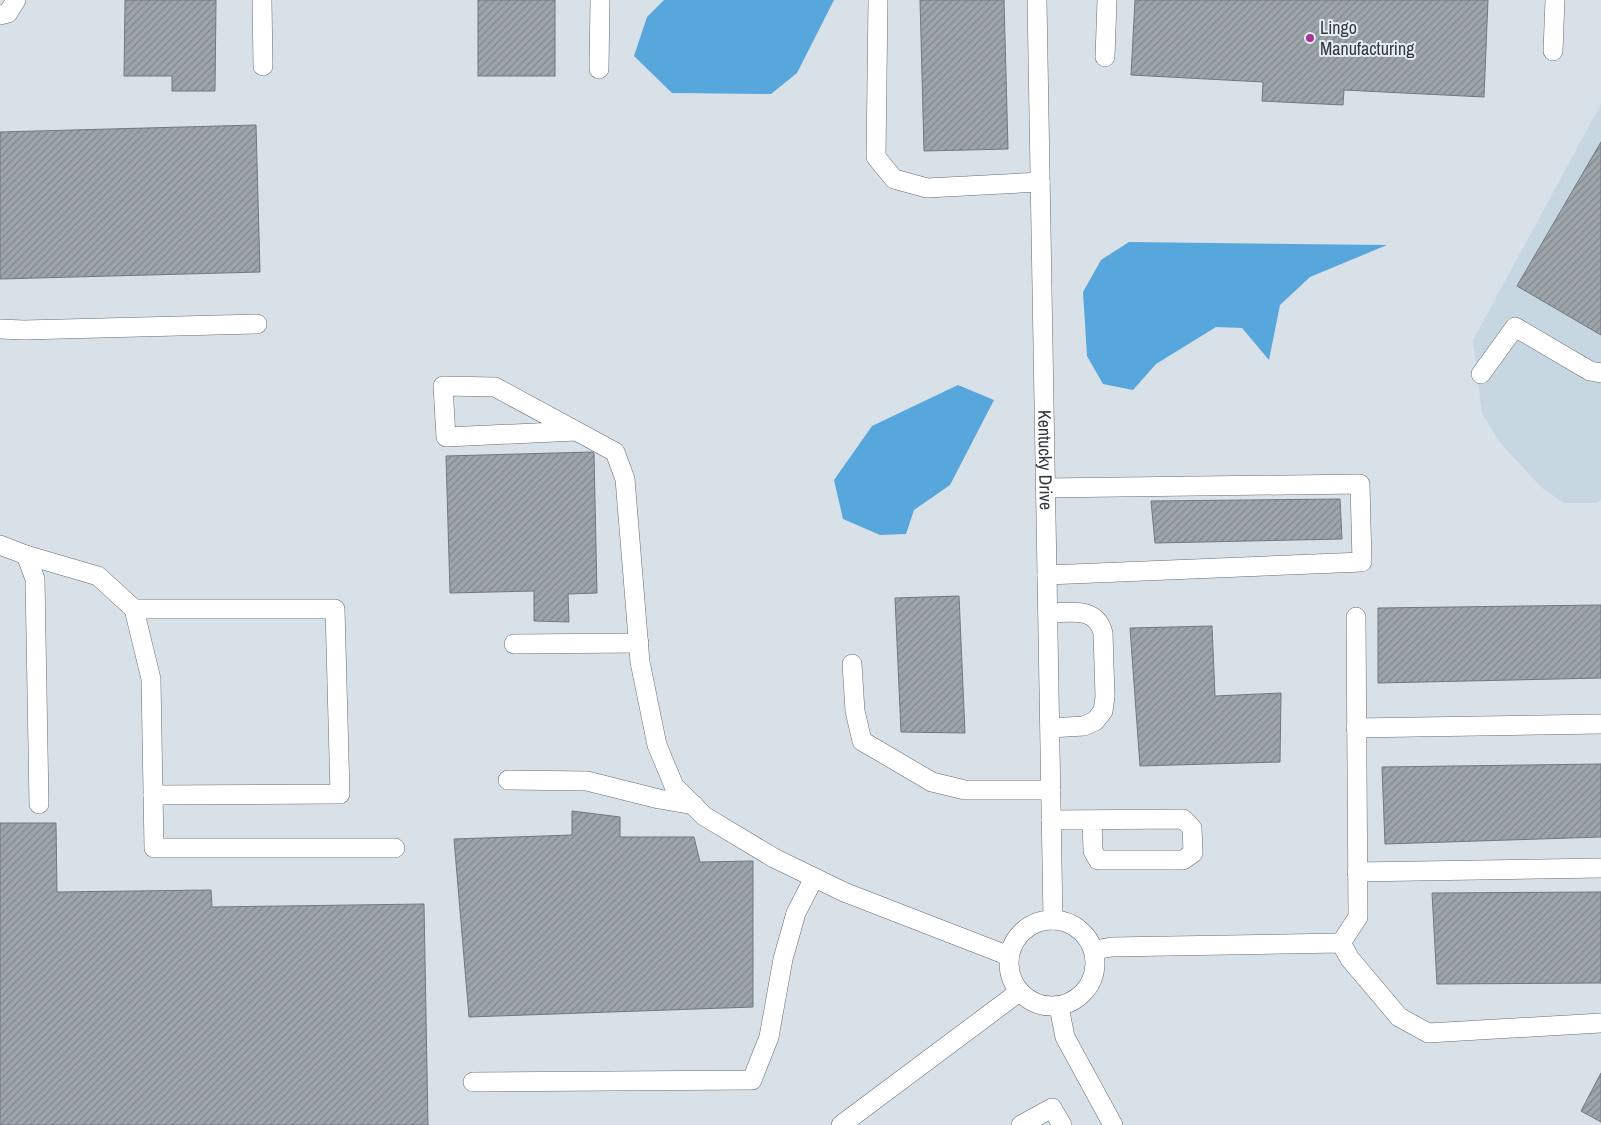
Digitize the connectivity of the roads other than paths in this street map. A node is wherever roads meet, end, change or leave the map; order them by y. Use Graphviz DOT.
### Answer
graph roads {
  1 [pos="16,0"];
  2 [pos="262,0"];
  3 [pos="600,0"];
  4 [pos="878,0"];
  5 [pos="1037,0"];
  6 [pos="1106,0"];
  7 [pos="1555,0"];
  8 [pos="0,15"];
  9 [pos="1553,51"];
  10 [pos="1105,57"];
  11 [pos="263,66"];
  12 [pos="599,69"];
  13 [pos="1040,182"];
  14 [pos="257,324"];
  15 [pos="0,329"];
  16 [pos="1601,373"];
  17 [pos="1481,374"];
  18 [pos="576,431"];
  19 [pos="1046,488"];
  20 [pos="0,546"];
  21 [pos="26,555"];
  22 [pos="1048,575"];
  23 [pos="134,609"];
  24 [pos="1048,612"];
  25 [pos="1356,617"];
  26 [pos="639,643"];
  27 [pos="514,644"];
  28 [pos="852,664"];
  29 [pos="1601,724"];
  30 [pos="1050,728"];
  31 [pos="1356,728"];
  32 [pos="508,780"];
  33 [pos="1051,790"];
  34 [pos="153,795"];
  35 [pos="39,804"];
  36 [pos="694,805"];
  37 [pos="1051,820"];
  38 [pos="1092,820"];
  39 [pos="395,848"];
  40 [pos="1601,868"];
  41 [pos="1357,872"];
  42 [pos="814,878"];
  43 [pos="1053,920"];
  44 [pos="1341,943"];
  45 [pos="1094,950"];
  46 [pos="1009,956"];
  47 [pos="1020,992"];
  48 [pos="1059,1006"];
  49 [pos="1601,1023"];
  50 [pos="472,1082"];
  51 [pos="841,1125"];
  52 [pos="1021,1125"];
  53 [pos="1062,1125"];
  54 [pos="1112,1125"];
  1 -- 8 [label="street"];
  2 -- 11 [label="street"];
  3 -- 12 [label="street"];
  4 -- 13 [label="street"];
  5 -- 13 [label="street, Kentucky Drive"];
  6 -- 10 [label="street"];
  7 -- 9 [label="street"];
  13 -- 19 [label="street, Kentucky Drive"];
  14 -- 15 [label="street"];
  16 -- 17 [label="street"];
  18 -- 18 [label="street"];
  18 -- 26 [label="street"];
  19 -- 22 [label="street, Kentucky Drive"];
  19 -- 22 [label="street"];
  20 -- 21 [label="street"];
  21 -- 23 [label="street"];
  21 -- 35 [label="street"];
  22 -- 24 [label="street, Kentucky Drive"];
  23 -- 34 [label="street"];
  23 -- 34 [label="street"];
  24 -- 30 [label="street, Kentucky Drive"];
  24 -- 30 [label="street"];
  25 -- 31 [label="street"];
  26 -- 27 [label="street"];
  26 -- 36 [label="street"];
  28 -- 33 [label="street"];
  29 -- 31 [label="street"];
  30 -- 33 [label="street, Kentucky Drive"];
  31 -- 41 [label="street"];
  32 -- 36 [label="street"];
  33 -- 37 [label="street, Kentucky Drive"];
  34 -- 39 [label="street"];
  36 -- 42 [label="street"];
  37 -- 38 [label="street"];
  37 -- 43 [label="street, Kentucky Drive"];
  38 -- 38 [label="street"];
  40 -- 41 [label="street"];
  41 -- 44 [label="street"];
  42 -- 46 [label="street"];
  42 -- 50 [label="street"];
  43 -- 45 [label="street"];
  43 -- 46 [label="street"];
  44 -- 45 [label="street"];
  44 -- 49 [label="street"];
  45 -- 48 [label="street"];
  46 -- 47 [label="street"];
  47 -- 48 [label="street"];
  47 -- 51 [label="street"];
  48 -- 54 [label="street"];
  52 -- 53 [label="street"];
}
